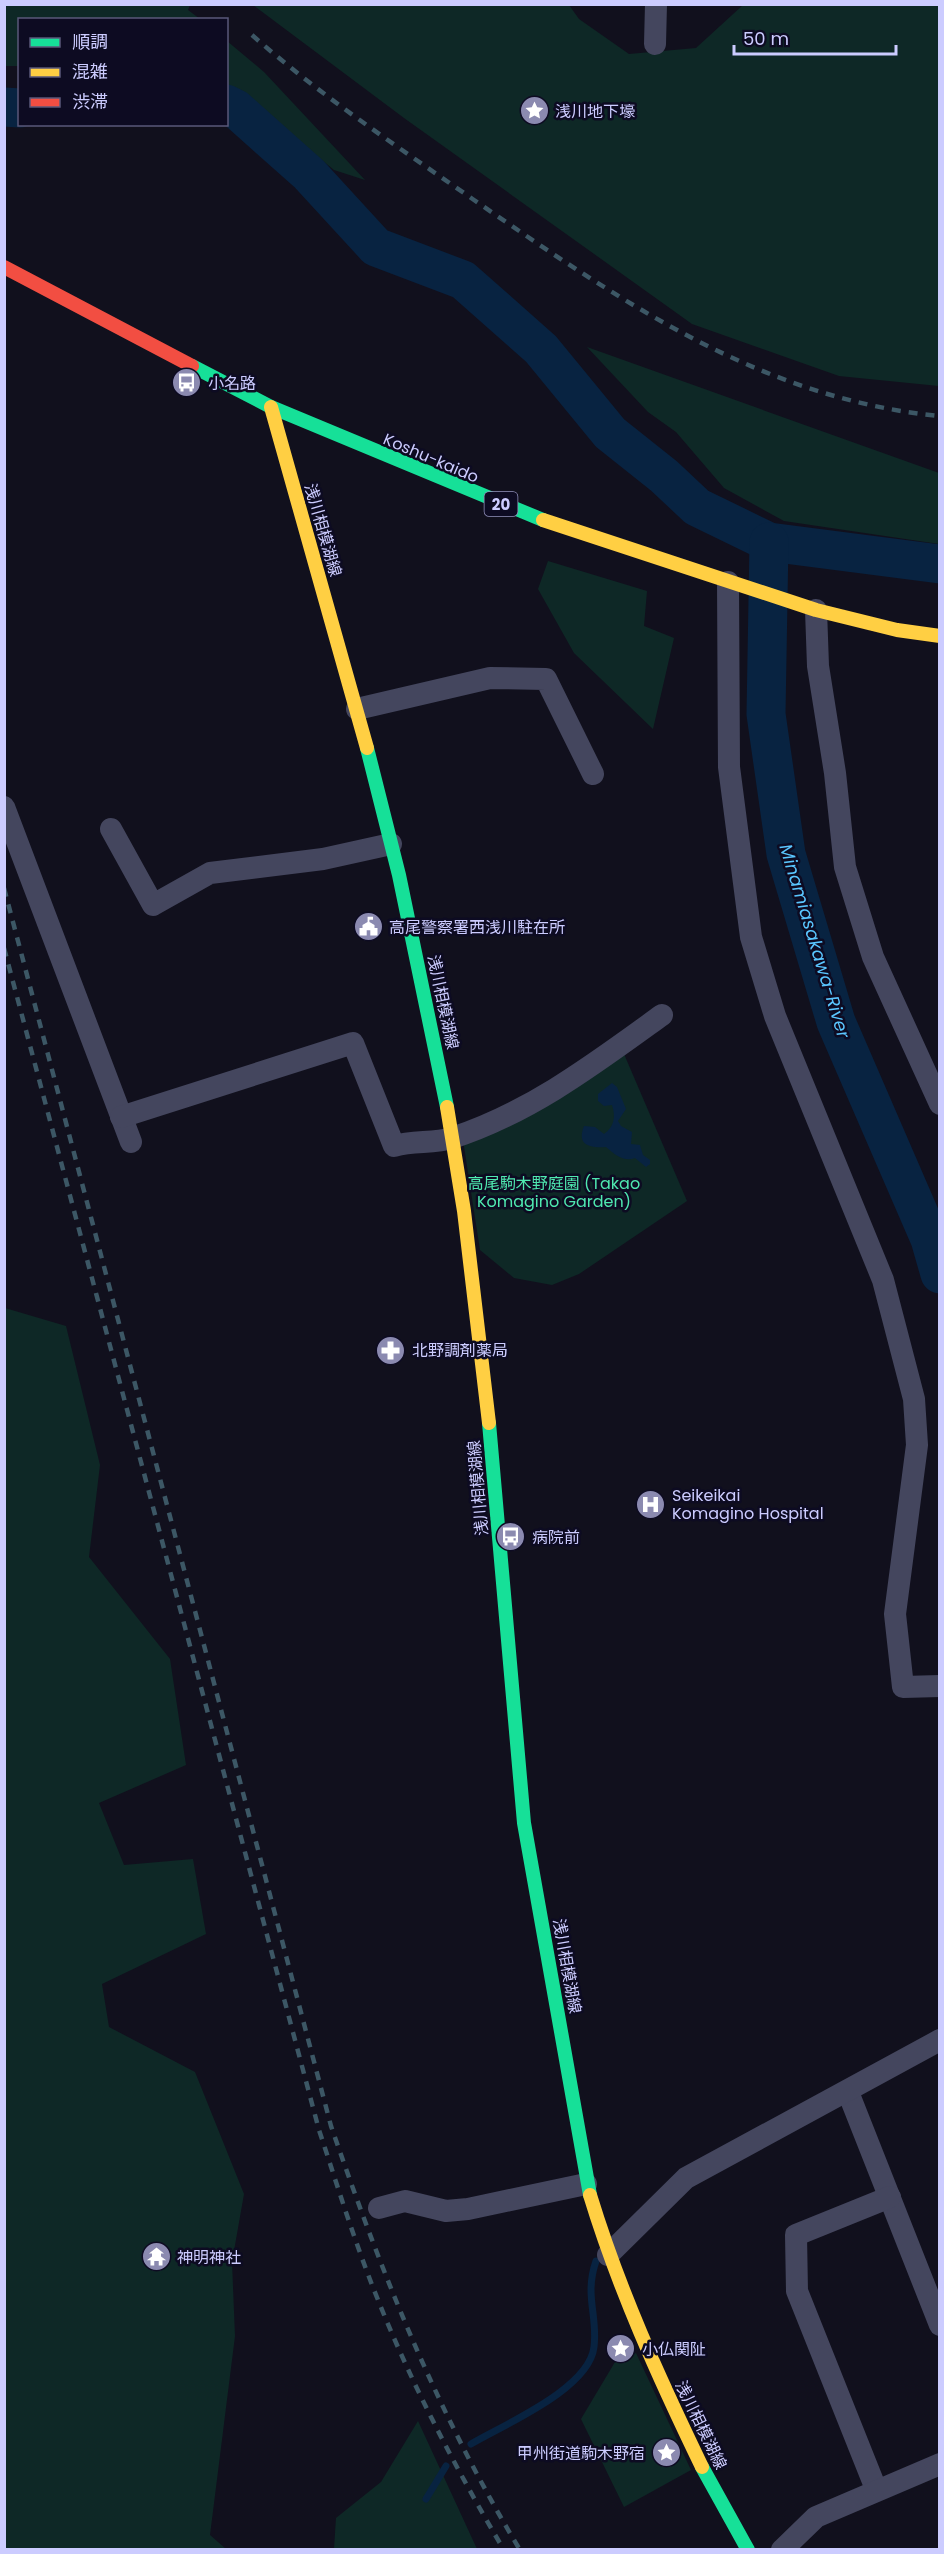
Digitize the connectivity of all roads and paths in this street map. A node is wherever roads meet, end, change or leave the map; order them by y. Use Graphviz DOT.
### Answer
graph roads {
  1 [pos="656,4"];
  2 [pos="655,44"];
  3 [pos="4,267"];
  4 [pos="270,407"];
  5 [pos="733,583"];
  6 [pos="810,608"];
  7 [pos="939,636"];
  8 [pos="357,709"];
  9 [pos="593,774"];
  10 [pos="4,807"];
  11 [pos="111,829"];
  12 [pos="391,844"];
  13 [pos="662,1015"];
  14 [pos="939,1104"];
  15 [pos="121,1117"];
  16 [pos="453,1138"];
  17 [pos="131,1142"];
  18 [pos="934,1687"];
  19 [pos="939,2040"];
  20 [pos="848,2092"];
  21 [pos="586,2184"];
  22 [pos="890,2197"];
  23 [pos="379,2208"];
  24 [pos="608,2255"];
  25 [pos="939,2325"];
  26 [pos="939,2464"];
  27 [pos="876,2489"];
  28 [pos="748,2550"];
  29 [pos="782,2550"];
  1 -- 2 [label="street"];
  3 -- 4 [label="main road, Koshu-kaido / 20"];
  4 -- 5 [label="main road, Koshu-kaido / 20"];
  4 -- 8 [label="main road, 浅川相模湖線"];
  5 -- 6 [label="main road, Koshu-kaido / 20"];
  5 -- 18 [label="street"];
  6 -- 7 [label="main road, Koshu-kaido / 20"];
  6 -- 14 [label="street"];
  8 -- 9 [label="street"];
  8 -- 12 [label="main road, 浅川相模湖線"];
  10 -- 15 [label="street"];
  11 -- 12 [label="street"];
  12 -- 16 [label="main road, 浅川相模湖線"];
  13 -- 16 [label="street"];
  15 -- 16 [label="street"];
  15 -- 17 [label="street"];
  16 -- 21 [label="main road, 浅川相模湖線"];
  19 -- 20 [label="street"];
  20 -- 22 [label="street"];
  20 -- 24 [label="street"];
  21 -- 23 [label="street"];
  21 -- 24 [label="main road, 浅川相模湖線"];
  22 -- 25 [label="street"];
  22 -- 27 [label="street"];
  24 -- 28 [label="main road, 浅川相模湖線"];
  26 -- 27 [label="street"];
  27 -- 29 [label="street"];
}
